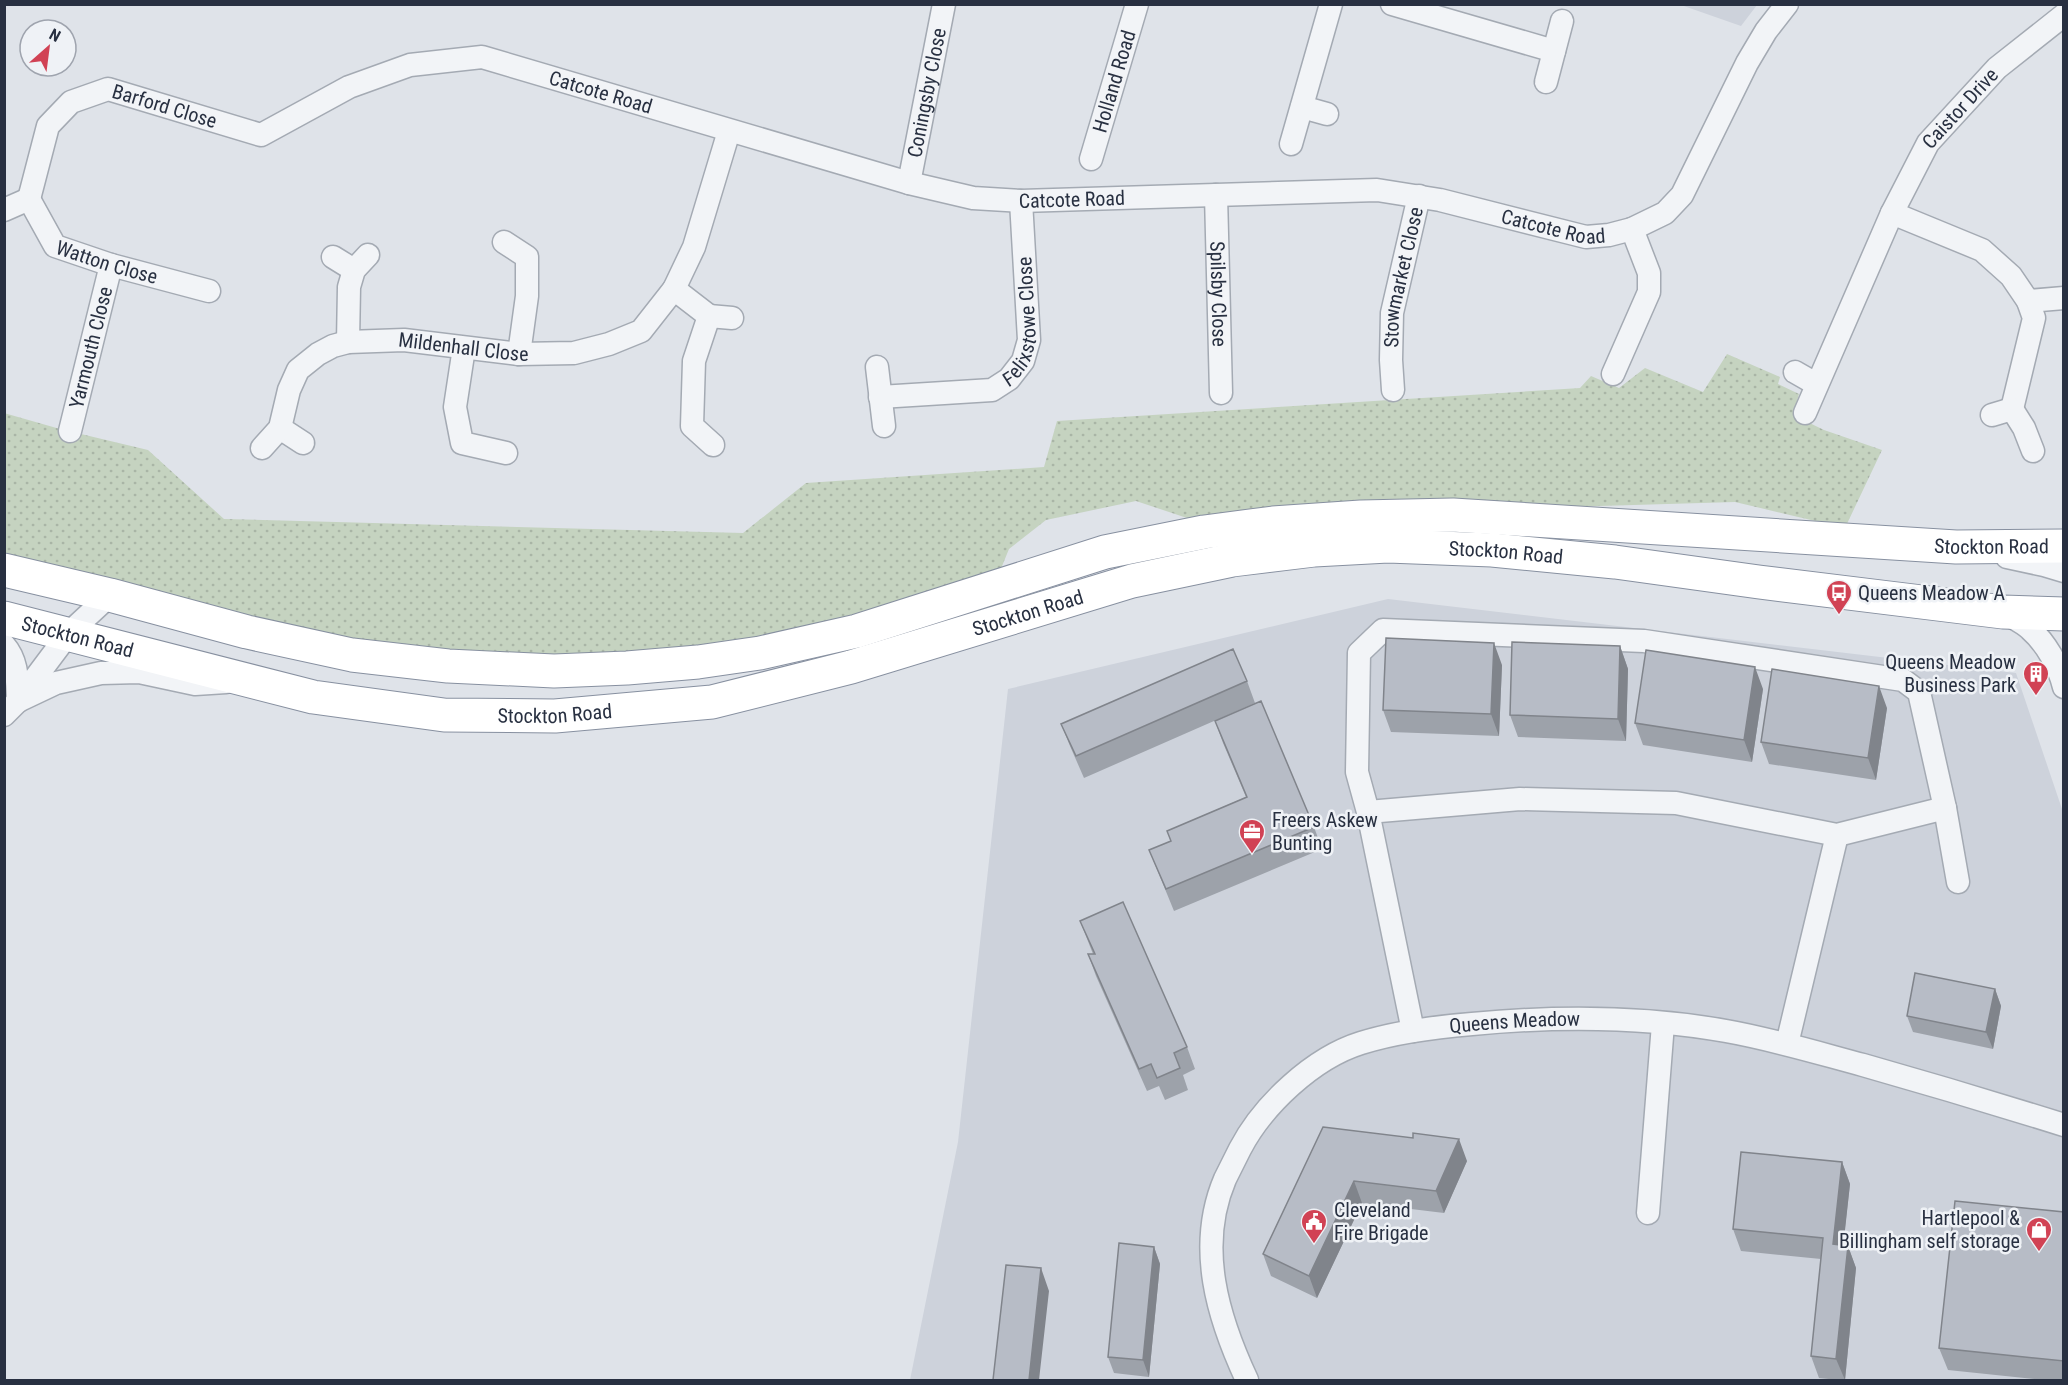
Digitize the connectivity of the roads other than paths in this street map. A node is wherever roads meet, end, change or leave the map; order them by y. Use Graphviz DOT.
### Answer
graph roads {
  1 [pos="1137,4"];
  2 [pos="1331,4"];
  3 [pos="1392,4"];
  4 [pos="1786,4"];
  5 [pos="940,5"];
  6 [pos="1562,21"];
  7 [pos="2060,25"];
  8 [pos="1554,51"];
  9 [pos="1546,82"];
  10 [pos="1302,107"];
  11 [pos="1327,114"];
  12 [pos="729,131"];
  13 [pos="261,135"];
  14 [pos="1291,144"];
  15 [pos="1091,159"];
  16 [pos="909,183"];
  17 [pos="1216,195"];
  18 [pos="1419,196"];
  19 [pos="29,199"];
  20 [pos="1021,201"];
  21 [pos="4,210"];
  22 [pos="1892,213"];
  23 [pos="1632,229"];
  24 [pos="504,243"];
  25 [pos="333,257"];
  26 [pos="111,265"];
  27 [pos="674,289"];
  28 [pos="209,291"];
  29 [pos="2064,298"];
  30 [pos="2028,301"];
  31 [pos="709,316"];
  32 [pos="732,318"];
  33 [pos="348,342"];
  34 [pos="464,348"];
  35 [pos="519,354"];
  36 [pos="877,367"];
  37 [pos="1795,372"];
  38 [pos="1613,374"];
  39 [pos="1816,384"];
  40 [pos="1393,390"];
  41 [pos="1221,393"];
  42 [pos="880,397"];
  43 [pos="1805,413"];
  44 [pos="884,426"];
  45 [pos="280,428"];
  46 [pos="70,431"];
  47 [pos="303,443"];
  48 [pos="714,445"];
  49 [pos="262,448"];
  50 [pos="2033,451"];
  51 [pos="506,453"];
  52 [pos="2064,546"];
  53 [pos="1956,547"];
  54 [pos="4,570"];
  55 [pos="2064,571"];
  56 [pos="110,595"];
  57 [pos="2003,612"];
  58 [pos="2064,614"];
  59 [pos="4,618"];
  60 [pos="69,633"];
  61 [pos="4,645"];
  62 [pos="245,681"];
  63 [pos="2064,687"];
  64 [pos="11,708"];
  65 [pos="1945,808"];
  66 [pos="1368,812"];
  67 [pos="1837,835"];
  68 [pos="1958,882"];
  69 [pos="1663,1023"];
  70 [pos="1413,1031"];
  71 [pos="1787,1044"];
  72 [pos="2064,1125"];
  73 [pos="1648,1213"];
  74 [pos="1247,1380"];
  1 -- 15 [label="street, Holland Road"];
  2 -- 10 [label="street"];
  3 -- 8 [label="street"];
  4 -- 23 [label="street, Catcote Road"];
  5 -- 16 [label="street, Coningsby Close"];
  6 -- 8 [label="street"];
  7 -- 22 [label="street, Caistor Drive"];
  8 -- 9 [label="street"];
  10 -- 11 [label="street"];
  10 -- 14 [label="street"];
  12 -- 13 [label="street, Catcote Road"];
  12 -- 16 [label="street, Catcote Road"];
  12 -- 27 [label="street, Mildenhall Close"];
  13 -- 19 [label="street, Barford Close"];
  16 -- 20 [label="street, Catcote Road"];
  17 -- 18 [label="street, Catcote Road"];
  17 -- 20 [label="street, Catcote Road"];
  17 -- 41 [label="street, Spilsby Close"];
  18 -- 23 [label="street, Catcote Road"];
  18 -- 40 [label="street, Stowmarket Close"];
  19 -- 21 [label="street"];
  19 -- 26 [label="street, Watton Close"];
  20 -- 42 [label="street, Felixstowe Close"];
  22 -- 30 [label="street"];
  22 -- 39 [label="street, Caistor Drive"];
  23 -- 38 [label="street"];
  24 -- 35 [label="street"];
  25 -- 33 [label="street"];
  26 -- 28 [label="street, Watton Close"];
  26 -- 46 [label="street, Yarmouth Close"];
  27 -- 31 [label="street"];
  27 -- 35 [label="street, Mildenhall Close"];
  29 -- 30 [label="street"];
  30 -- 50 [label="street"];
  31 -- 32 [label="street"];
  31 -- 48 [label="street"];
  33 -- 34 [label="street, Mildenhall Close"];
  33 -- 45 [label="street, Mildenhall Close"];
  34 -- 35 [label="street, Mildenhall Close"];
  34 -- 51 [label="street"];
  36 -- 42 [label="street"];
  37 -- 39 [label="street"];
  39 -- 43 [label="street, Caistor Drive"];
  42 -- 44 [label="street"];
  45 -- 47 [label="street"];
  45 -- 49 [label="street, Mildenhall Close"];
  52 -- 53 [label="highway, Stockton Road"];
  53 -- 55 [label="street"];
  53 -- 56 [label="highway, Stockton Road"];
  54 -- 56 [label="highway, Stockton Road"];
  56 -- 60 [label="street"];
  57 -- 58 [label="highway, Stockton Road"];
  57 -- 62 [label="highway, Stockton Road"];
  57 -- 63 [label="street"];
  59 -- 60 [label="highway, Stockton Road"];
  60 -- 62 [label="highway, Stockton Road"];
  60 -- 64 [label="street"];
  61 -- 64 [label="street"];
  62 -- 64 [label="street"];
  65 -- 66 [label="street"];
  65 -- 67 [label="street"];
  65 -- 68 [label="street"];
  66 -- 67 [label="street"];
  66 -- 70 [label="street"];
  67 -- 71 [label="street"];
  69 -- 70 [label="street, Queens Meadow"];
  69 -- 71 [label="street, Queens Meadow"];
  69 -- 73 [label="street"];
  70 -- 74 [label="street, Queens Meadow"];
  71 -- 72 [label="street, Queens Meadow"];
}
